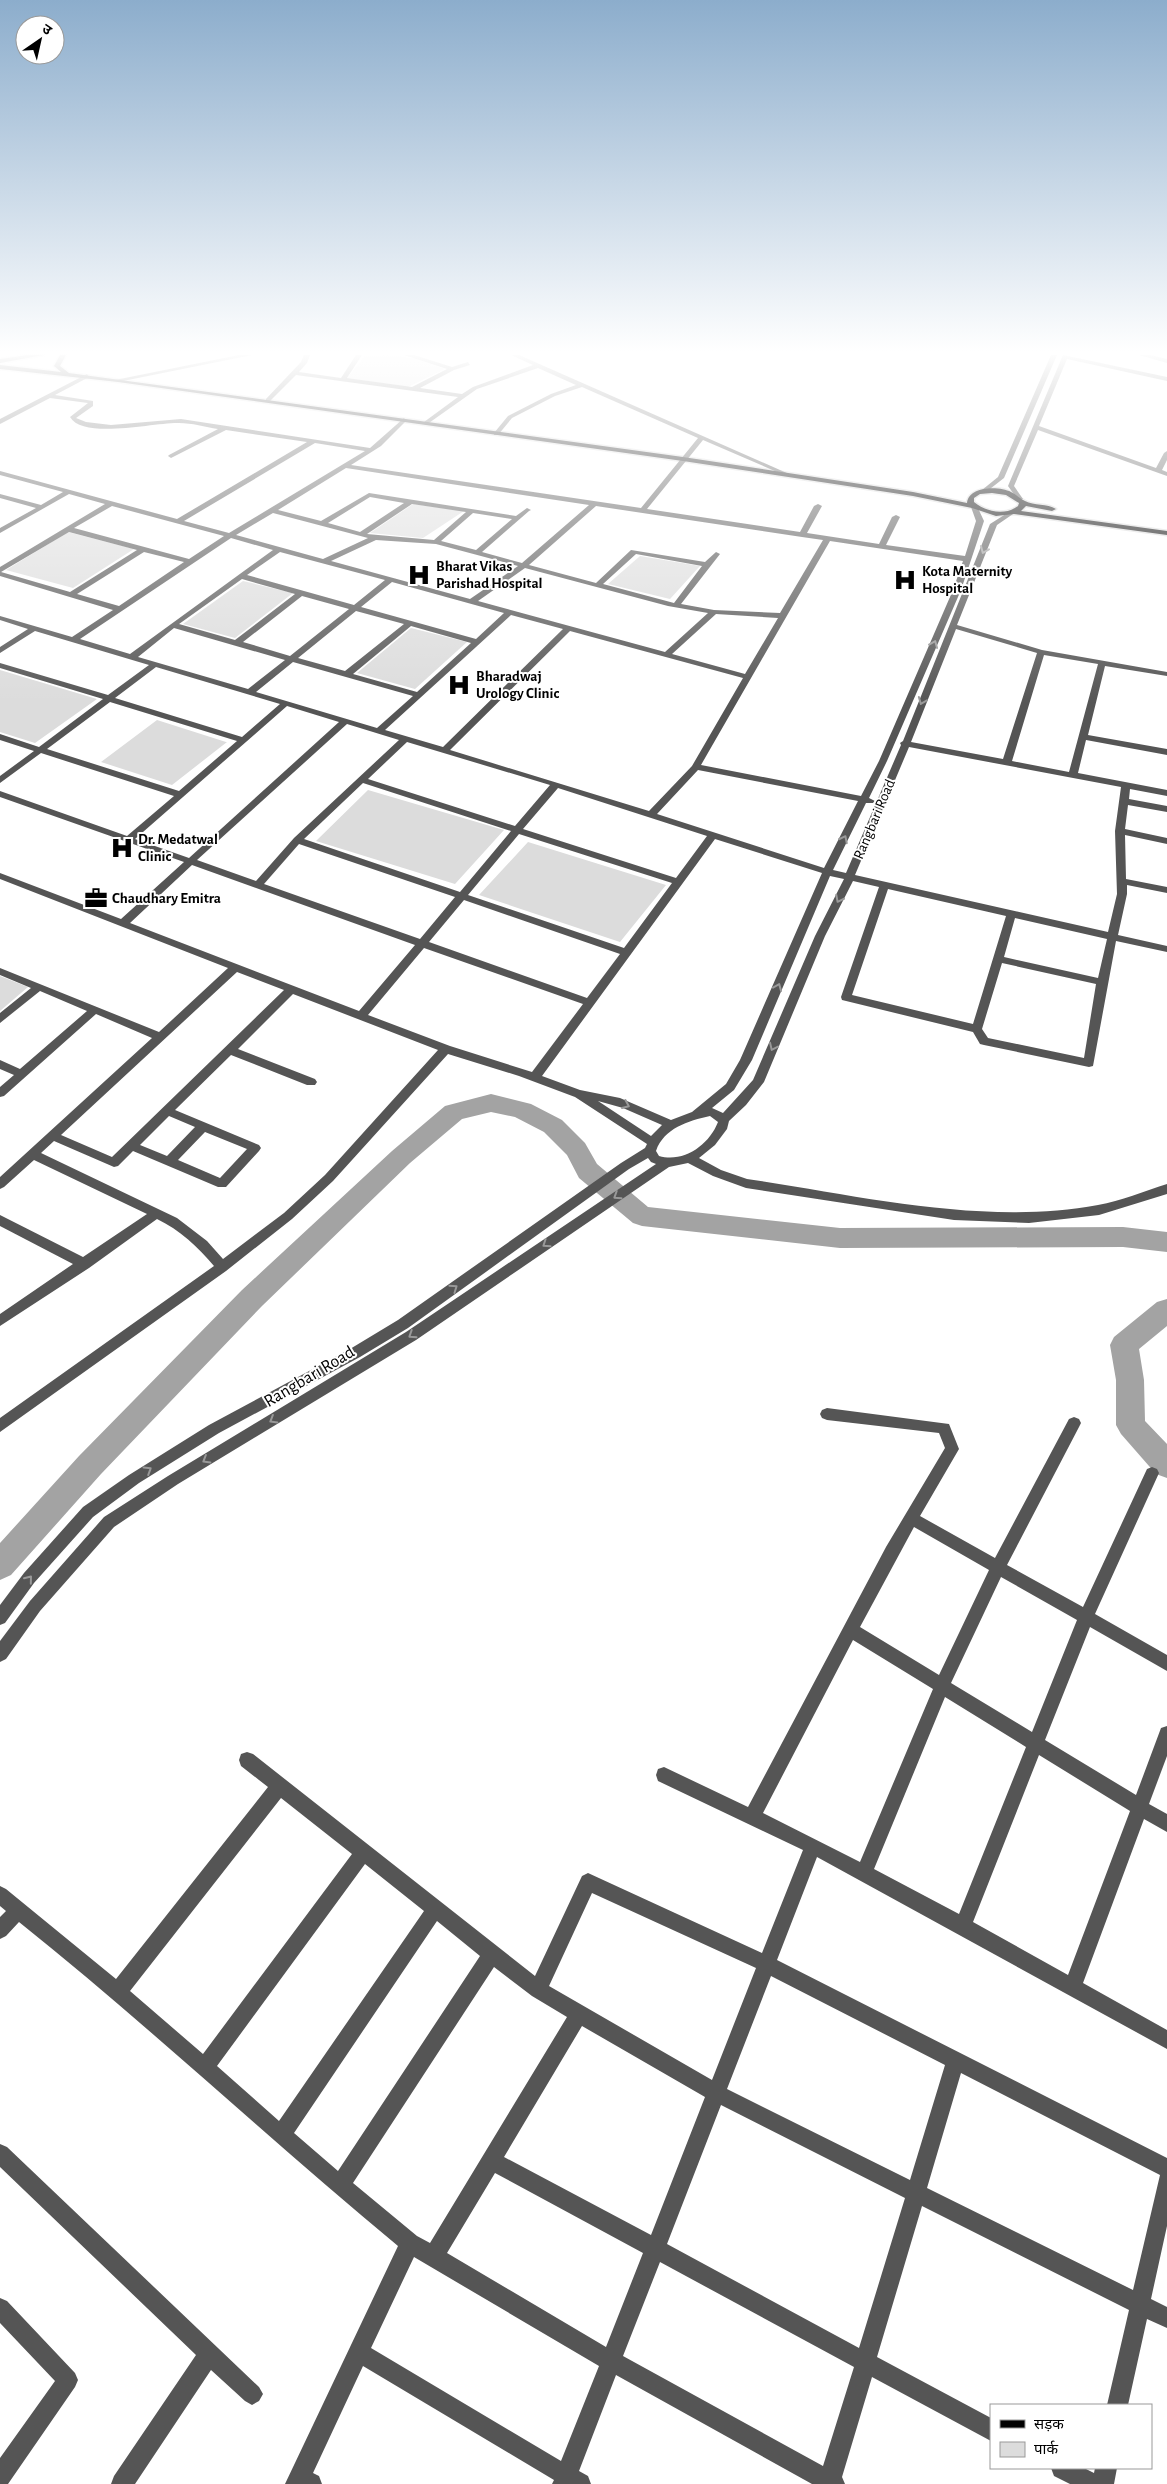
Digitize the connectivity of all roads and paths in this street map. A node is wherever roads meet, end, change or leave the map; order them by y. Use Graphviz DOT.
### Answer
graph roads {
  1 [pos="263,471"];
  2 [pos="338,471"];
  3 [pos="379,471"];
  4 [pos="674,471"];
  5 [pos="765,471"];
  6 [pos="779,471"];
  7 [pos="1004,471"];
  8 [pos="1017,471"];
  9 [pos="1158,471"];
  10 [pos="0,473"];
  11 [pos="786,474"];
  12 [pos="1167,474"];
  13 [pos="1001,478"];
  14 [pos="1014,479"];
  15 [pos="1012,490"];
  16 [pos="984,491"];
  17 [pos="68,492"];
  18 [pos="912,494"];
  19 [pos="966,495"];
  20 [pos="0,496"];
  21 [pos="411,501"];
  22 [pos="1021,501"];
  23 [pos="595,503"];
  24 [pos="110,504"];
  25 [pos="818,506"];
  26 [pos="41,507"];
  27 [pos="974,507"];
  28 [pos="1048,508"];
  29 [pos="272,510"];
  30 [pos="528,510"];
  31 [pos="644,510"];
  32 [pos="472,511"];
  33 [pos="1013,512"];
  34 [pos="896,517"];
  35 [pos="517,518"];
  36 [pos="177,522"];
  37 [pos="321,524"];
  38 [pos="1167,526"];
  39 [pos="68,529"];
  40 [pos="0,531"];
  41 [pos="1167,533"];
  42 [pos="362,534"];
  43 [pos="802,535"];
  44 [pos="229,536"];
  45 [pos="375,538"];
  46 [pos="827,539"];
  47 [pos="436,542"];
  48 [pos="881,547"];
  49 [pos="143,549"];
  50 [pos="278,550"];
  51 [pos="477,553"];
  52 [pos="716,554"];
  53 [pos="967,559"];
  54 [pos="190,561"];
  55 [pos="322,562"];
  56 [pos="524,565"];
  57 [pos="707,565"];
  58 [pos="0,570"];
  59 [pos="0,574"];
  60 [pos="241,576"];
  61 [pos="390,580"];
  62 [pos="597,586"];
  63 [pos="302,592"];
  64 [pos="70,594"];
  65 [pos="471,602"];
  66 [pos="676,605"];
  67 [pos="357,607"];
  68 [pos="120,609"];
  69 [pos="509,612"];
  70 [pos="714,612"];
  71 [pos="783,616"];
  72 [pos="0,618"];
  73 [pos="411,622"];
  74 [pos="173,624"];
  75 [pos="953,626"];
  76 [pos="34,628"];
  77 [pos="568,628"];
  78 [pos="75,640"];
  79 [pos="477,642"];
  80 [pos="237,643"];
  81 [pos="0,651"];
  82 [pos="1041,652"];
  83 [pos="666,655"];
  84 [pos="132,657"];
  85 [pos="293,658"];
  86 [pos="1102,663"];
  87 [pos="156,664"];
  88 [pos="0,665"];
  89 [pos="347,674"];
  90 [pos="1167,674"];
  91 [pos="748,678"];
  92 [pos="250,692"];
  93 [pos="419,695"];
  94 [pos="109,699"];
  95 [pos="286,703"];
  96 [pos="345,721"];
  97 [pos="379,731"];
  98 [pos="0,737"];
  99 [pos="1082,737"];
  100 [pos="405,739"];
  101 [pos="244,740"];
  102 [pos="904,743"];
  103 [pos="40,750"];
  104 [pos="444,751"];
  105 [pos="1167,752"];
  106 [pos="1007,762"];
  107 [pos="696,767"];
  108 [pos="1072,775"];
  109 [pos="0,780"];
  110 [pos="363,780"];
  111 [pos="556,784"];
  112 [pos="1126,785"];
  113 [pos="1167,793"];
  114 [pos="0,794"];
  115 [pos="181,795"];
  116 [pos="864,800"];
  117 [pos="1124,801"];
  118 [pos="882,803"];
  119 [pos="1167,809"];
  120 [pos="651,816"];
  121 [pos="517,830"];
  122 [pos="1120,831"];
  123 [pos="713,835"];
  124 [pos="128,840"];
  125 [pos="298,840"];
  126 [pos="1167,841"];
  127 [pos="192,861"];
  128 [pos="827,872"];
  129 [pos="0,876"];
  130 [pos="849,878"];
  131 [pos="678,882"];
  132 [pos="1123,882"];
  133 [pos="258,885"];
  134 [pos="884,887"];
  135 [pos="1167,890"];
  136 [pos="462,896"];
  137 [pos="1012,915"];
  138 [pos="123,923"];
  139 [pos="1114,937"];
  140 [pos="422,944"];
  141 [pos="1167,949"];
  142 [pos="626,952"];
  143 [pos="999,959"];
  144 [pos="236,968"];
  145 [pos="0,971"];
  146 [pos="1102,982"];
  147 [pos="38,987"];
  148 [pos="292,989"];
  149 [pos="588,1002"];
  150 [pos="94,1010"];
  151 [pos="361,1016"];
  152 [pos="0,1019"];
  153 [pos="977,1029"];
  154 [pos="161,1037"];
  155 [pos="446,1049"];
  156 [pos="230,1050"];
  157 [pos="0,1064"];
  158 [pos="22,1074"];
  159 [pos="534,1078"];
  160 [pos="312,1082"];
  161 [pos="0,1093"];
  162 [pos="579,1094"];
  163 [pos="167,1111"];
  164 [pos="697,1114"];
  165 [pos="723,1120"];
  166 [pos="672,1125"];
  167 [pos="203,1126"];
  168 [pos="53,1136"];
  169 [pos="132,1146"];
  170 [pos="651,1146"];
  171 [pos="34,1154"];
  172 [pos="690,1159"];
  173 [pos="170,1162"];
  174 [pos="667,1162"];
  175 [pos="0,1184"];
  176 [pos="1167,1189"];
  177 [pos="157,1214"];
  178 [pos="0,1220"];
  179 [pos="85,1264"];
  180 [pos="222,1267"];
  181 [pos="1,1320"];
  182 [pos="826,1414"];
  183 [pos="1074,1423"];
  184 [pos="0,1426"];
  185 [pos="1152,1474"];
  186 [pos="911,1518"];
  187 [pos="998,1568"];
  188 [pos="1086,1617"];
  189 [pos="0,1618"];
  190 [pos="850,1630"];
  191 [pos="0,1654"];
  192 [pos="1167,1663"];
  193 [pos="942,1686"];
  194 [pos="1167,1734"];
  195 [pos="1035,1743"];
  196 [pos="247,1760"];
  197 [pos="664,1775"];
  198 [pos="280,1786"];
  199 [pos="1140,1807"];
  200 [pos="752,1816"];
  201 [pos="1167,1824"];
  202 [pos="813,1846"];
  203 [pos="364,1852"];
  204 [pos="864,1873"];
  205 [pos="0,1895"];
  206 [pos="435,1909"];
  207 [pos="18,1910"];
  208 [pos="963,1926"];
  209 [pos="0,1930"];
  210 [pos="492,1954"];
  211 [pos="767,1964"];
  212 [pos="1073,1987"];
  213 [pos="538,1990"];
  214 [pos="117,1992"];
  215 [pos="579,2014"];
  216 [pos="1167,2040"];
  217 [pos="956,2060"];
  218 [pos="204,2068"];
  219 [pos="716,2093"];
  220 [pos="280,2134"];
  221 [pos="0,2154"];
  222 [pos="491,2160"];
  223 [pos="1167,2168"];
  224 [pos="1167,2180"];
  225 [pos="340,2185"];
  226 [pos="917,2194"];
  227 [pos="410,2243"];
  228 [pos="655,2249"];
  229 [pos="433,2257"];
  230 [pos="1139,2303"];
  231 [pos="0,2308"];
  232 [pos="1167,2318"];
  233 [pos="359,2352"];
  234 [pos="210,2353"];
  235 [pos="611,2361"];
  236 [pos="865,2363"];
  237 [pos="252,2394"];
  238 [pos="1118,2404"];
  239 [pos="990,2429"];
  240 [pos="1064,2469"];
  241 [pos="1106,2469"];
  242 [pos="0,2477"];
  243 [pos="570,2481"];
  244 [pos="302,2482"];
  245 [pos="831,2483"];
  246 [pos="122,2484"];
  247 [pos="1092,2484"];
  248 [pos="1103,2484"];
  1 -- 36 [label="street"];
  2 -- 29 [label="street"];
  3 -- 23 [label="street"];
  4 -- 31 [label="street"];
  5 -- 11 [label="main road"];
  6 -- 11 [label="street"];
  7 -- 13 [label="street"];
  8 -- 14 [label="street"];
  9 -- 12 [label="street"];
  10 -- 17 [label="street"];
  11 -- 18 [label="main road"];
  13 -- 14 [label="street"];
  13 -- 16 [label="street"];
  14 -- 15 [label="street"];
  15 -- 22 [label="street"];
  15 -- 28 [label="main road"];
  16 -- 19 [label="main road"];
  16 -- 22 [label="main road"];
  17 -- 24 [label="street"];
  17 -- 26 [label="street"];
  18 -- 19 [label="main road"];
  18 -- 27 [label="main road"];
  19 -- 27 [label="main road"];
  20 -- 26 [label="street"];
  21 -- 32 [label="street"];
  21 -- 37 [label="street"];
  21 -- 42 [label="street"];
  22 -- 28 [label="main road"];
  22 -- 33 [label="main road"];
  23 -- 31 [label="street"];
  23 -- 56 [label="street"];
  24 -- 36 [label="street"];
  24 -- 39 [label="street"];
  25 -- 43 [label="street"];
  26 -- 40 [label="street"];
  27 -- 33 [label="main road"];
  27 -- 53 [label="street, Rangbari Road"];
  28 -- 38 [label="main road"];
  29 -- 37 [label="street"];
  29 -- 44 [label="street"];
  30 -- 35 [label="street"];
  31 -- 43 [label="street"];
  32 -- 35 [label="street"];
  32 -- 47 [label="street"];
  33 -- 41 [label="main road"];
  33 -- 75 [label="street, Rangbari Road, one-way"];
  34 -- 48 [label="street"];
  35 -- 51 [label="street"];
  36 -- 44 [label="street"];
  37 -- 42 [label="street"];
  39 -- 49 [label="street"];
  39 -- 58 [label="street"];
  42 -- 45 [label="street"];
  43 -- 46 [label="street"];
  44 -- 50 [label="street"];
  44 -- 54 [label="street"];
  45 -- 47 [label="street"];
  45 -- 55 [label="street"];
  46 -- 48 [label="street"];
  46 -- 71 [label="street"];
  47 -- 51 [label="street"];
  48 -- 53 [label="street"];
  49 -- 54 [label="street"];
  49 -- 64 [label="street"];
  50 -- 55 [label="street"];
  50 -- 60 [label="street"];
  51 -- 56 [label="street"];
  52 -- 57 [label="street"];
  116 -- 53 [label="street, Rangbari Road, one-way"];
  54 -- 68 [label="street"];
  55 -- 61 [label="street"];
  56 -- 62 [label="street"];
  56 -- 65 [label="street"];
  57 -- 62 [label="street"];
  57 -- 66 [label="street"];
  59 -- 64 [label="street"];
  60 -- 63 [label="street"];
  60 -- 74 [label="street"];
  61 -- 65 [label="street"];
  61 -- 67 [label="street"];
  62 -- 66 [label="street"];
  63 -- 67 [label="street"];
  63 -- 80 [label="street"];
  64 -- 68 [label="street"];
  65 -- 69 [label="street"];
  66 -- 70 [label="street"];
  67 -- 73 [label="street"];
  67 -- 85 [label="street"];
  68 -- 78 [label="street"];
  69 -- 77 [label="street"];
  69 -- 79 [label="street"];
  70 -- 71 [label="street"];
  70 -- 83 [label="street"];
  71 -- 91 [label="street"];
  72 -- 76 [label="street"];
  73 -- 79 [label="street"];
  73 -- 89 [label="street"];
  74 -- 80 [label="street"];
  74 -- 84 [label="street"];
  75 -- 82 [label="street"];
  75 -- 102 [label="street, Rangbari Road, one-way"];
  76 -- 78 [label="street"];
  76 -- 81 [label="street"];
  77 -- 83 [label="street"];
  77 -- 104 [label="street"];
  78 -- 84 [label="street"];
  79 -- 93 [label="street"];
  80 -- 85 [label="street"];
  82 -- 86 [label="street"];
  82 -- 106 [label="street"];
  83 -- 91 [label="street"];
  84 -- 87 [label="street"];
  85 -- 89 [label="street"];
  85 -- 92 [label="street"];
  86 -- 90 [label="street"];
  86 -- 99 [label="street"];
  87 -- 92 [label="street"];
  87 -- 94 [label="street"];
  88 -- 94 [label="street"];
  89 -- 93 [label="street"];
  91 -- 107 [label="street"];
  92 -- 95 [label="street"];
  93 -- 97 [label="street"];
  94 -- 101 [label="street"];
  94 -- 103 [label="street"];
  95 -- 96 [label="street"];
  95 -- 101 [label="street"];
  96 -- 97 [label="street"];
  96 -- 127 [label="street"];
  97 -- 100 [label="street"];
  98 -- 103 [label="street"];
  99 -- 105 [label="street"];
  99 -- 108 [label="street"];
  100 -- 104 [label="street"];
  100 -- 110 [label="street"];
  101 -- 115 [label="street"];
  102 -- 106 [label="street"];
  102 -- 118 [label="street, Rangbari Road"];
  103 -- 109 [label="street"];
  103 -- 115 [label="street"];
  104 -- 111 [label="street"];
  106 -- 108 [label="street"];
  107 -- 116 [label="street"];
  107 -- 120 [label="street"];
  108 -- 112 [label="street"];
  110 -- 121 [label="street"];
  110 -- 125 [label="street"];
  111 -- 120 [label="street"];
  111 -- 121 [label="street"];
  112 -- 113 [label="street"];
  112 -- 117 [label="street"];
  114 -- 124 [label="street"];
  115 -- 124 [label="street"];
  116 -- 118 [label="street"];
  128 -- 116 [label="street, Rangbari Road, one-way"];
  117 -- 119 [label="street"];
  117 -- 122 [label="street"];
  118 -- 130 [label="street, Rangbari Road"];
  120 -- 123 [label="street"];
  121 -- 131 [label="street"];
  121 -- 136 [label="street"];
  122 -- 126 [label="street"];
  122 -- 132 [label="street"];
  123 -- 128 [label="street"];
  123 -- 131 [label="street"];
  124 -- 127 [label="street"];
  125 -- 133 [label="street"];
  125 -- 136 [label="street"];
  127 -- 133 [label="street"];
  127 -- 138 [label="street"];
  128 -- 130 [label="street"];
  164 -- 128 [label="street, Rangbari Road, one-way"];
  129 -- 138 [label="street"];
  130 -- 134 [label="street"];
  130 -- 165 [label="street, Rangbari Road, one-way"];
  131 -- 142 [label="street"];
  132 -- 135 [label="street"];
  132 -- 139 [label="street"];
  133 -- 140 [label="street"];
  134 -- 137 [label="street"];
  134 -- 153 [label="street"];
  136 -- 140 [label="street"];
  136 -- 142 [label="street"];
  137 -- 139 [label="street"];
  137 -- 143 [label="street"];
  138 -- 144 [label="street"];
  139 -- 141 [label="street"];
  139 -- 146 [label="street"];
  140 -- 149 [label="street"];
  140 -- 151 [label="street"];
  142 -- 149 [label="street"];
  143 -- 146 [label="street"];
  143 -- 153 [label="street"];
  144 -- 148 [label="street"];
  144 -- 154 [label="street"];
  145 -- 147 [label="street"];
  146 -- 153 [label="street"];
  147 -- 150 [label="street"];
  147 -- 152 [label="street"];
  148 -- 151 [label="street"];
  148 -- 156 [label="street"];
  149 -- 159 [label="street"];
  150 -- 154 [label="street"];
  150 -- 158 [label="street"];
  151 -- 155 [label="street"];
  154 -- 168 [label="street"];
  155 -- 159 [label="street"];
  155 -- 180 [label="street"];
  156 -- 160 [label="street"];
  156 -- 163 [label="street"];
  157 -- 158 [label="street"];
  158 -- 161 [label="street"];
  159 -- 162 [label="street"];
  162 -- 166 [label="street, one-way"];
  162 -- 170 [label="street"];
  163 -- 167 [label="street"];
  163 -- 169 [label="street"];
  164 -- 165 [label="street"];
  164 -- 166 [label="street, Rangbari Road"];
  165 -- 172 [label="street, Rangbari Road"];
  166 -- 170 [label="street, Rangbari Road"];
  167 -- 173 [label="street"];
  167 -- 173 [label="street"];
  168 -- 169 [label="street"];
  168 -- 171 [label="street"];
  169 -- 173 [label="street"];
  170 -- 174 [label="street"];
  189 -- 170 [label="street, Rangbari Road, one-way"];
  171 -- 175 [label="street"];
  171 -- 177 [label="street"];
  172 -- 174 [label="street"];
  172 -- 176 [label="street"];
  174 -- 191 [label="street, Rangbari Road, one-way"];
  177 -- 179 [label="street"];
  177 -- 180 [label="street"];
  178 -- 179 [label="street"];
  179 -- 181 [label="street"];
  180 -- 184 [label="street"];
  182 -- 186 [label="street"];
  183 -- 187 [label="street"];
  185 -- 188 [label="street"];
  186 -- 187 [label="street"];
  186 -- 190 [label="street"];
  187 -- 188 [label="street"];
  187 -- 193 [label="street"];
  188 -- 192 [label="street"];
  188 -- 195 [label="street"];
  190 -- 193 [label="street"];
  190 -- 200 [label="street"];
  193 -- 195 [label="street"];
  193 -- 204 [label="street"];
  194 -- 199 [label="street"];
  195 -- 199 [label="street"];
  195 -- 208 [label="street"];
  196 -- 198 [label="street"];
  197 -- 200 [label="street"];
  198 -- 203 [label="street"];
  198 -- 214 [label="street"];
  199 -- 201 [label="street"];
  199 -- 212 [label="street"];
  200 -- 202 [label="street"];
  202 -- 204 [label="street"];
  202 -- 211 [label="street"];
  203 -- 206 [label="street"];
  203 -- 218 [label="street"];
  204 -- 208 [label="street"];
  205 -- 207 [label="street"];
  206 -- 210 [label="street"];
  206 -- 220 [label="street"];
  207 -- 209 [label="street"];
  207 -- 214 [label="street"];
  208 -- 212 [label="street"];
  210 -- 213 [label="street"];
  210 -- 225 [label="street"];
  211 -- 213 [label="street"];
  211 -- 217 [label="street"];
  211 -- 219 [label="street"];
  212 -- 216 [label="street"];
  213 -- 215 [label="street"];
  214 -- 218 [label="street"];
  215 -- 219 [label="street"];
  215 -- 222 [label="street"];
  217 -- 223 [label="street"];
  217 -- 226 [label="street"];
  218 -- 220 [label="street"];
  219 -- 226 [label="street"];
  219 -- 228 [label="street"];
  220 -- 225 [label="street"];
  221 -- 234 [label="street"];
  222 -- 228 [label="street"];
  222 -- 229 [label="street"];
  224 -- 230 [label="street"];
  225 -- 227 [label="street"];
  226 -- 230 [label="street"];
  226 -- 236 [label="street"];
  227 -- 229 [label="street"];
  227 -- 233 [label="street"];
  228 -- 235 [label="street"];
  228 -- 236 [label="street"];
  229 -- 235 [label="street"];
  230 -- 232 [label="street"];
  230 -- 238 [label="street"];
  231 -- 242 [label="street"];
  233 -- 243 [label="street"];
  233 -- 244 [label="street"];
  234 -- 237 [label="street"];
  234 -- 246 [label="street"];
  235 -- 243 [label="street"];
  235 -- 245 [label="street"];
  236 -- 239 [label="street"];
  236 -- 245 [label="street"];
  240 -- 247 [label="street"];
  241 -- 248 [label="street"];
}
